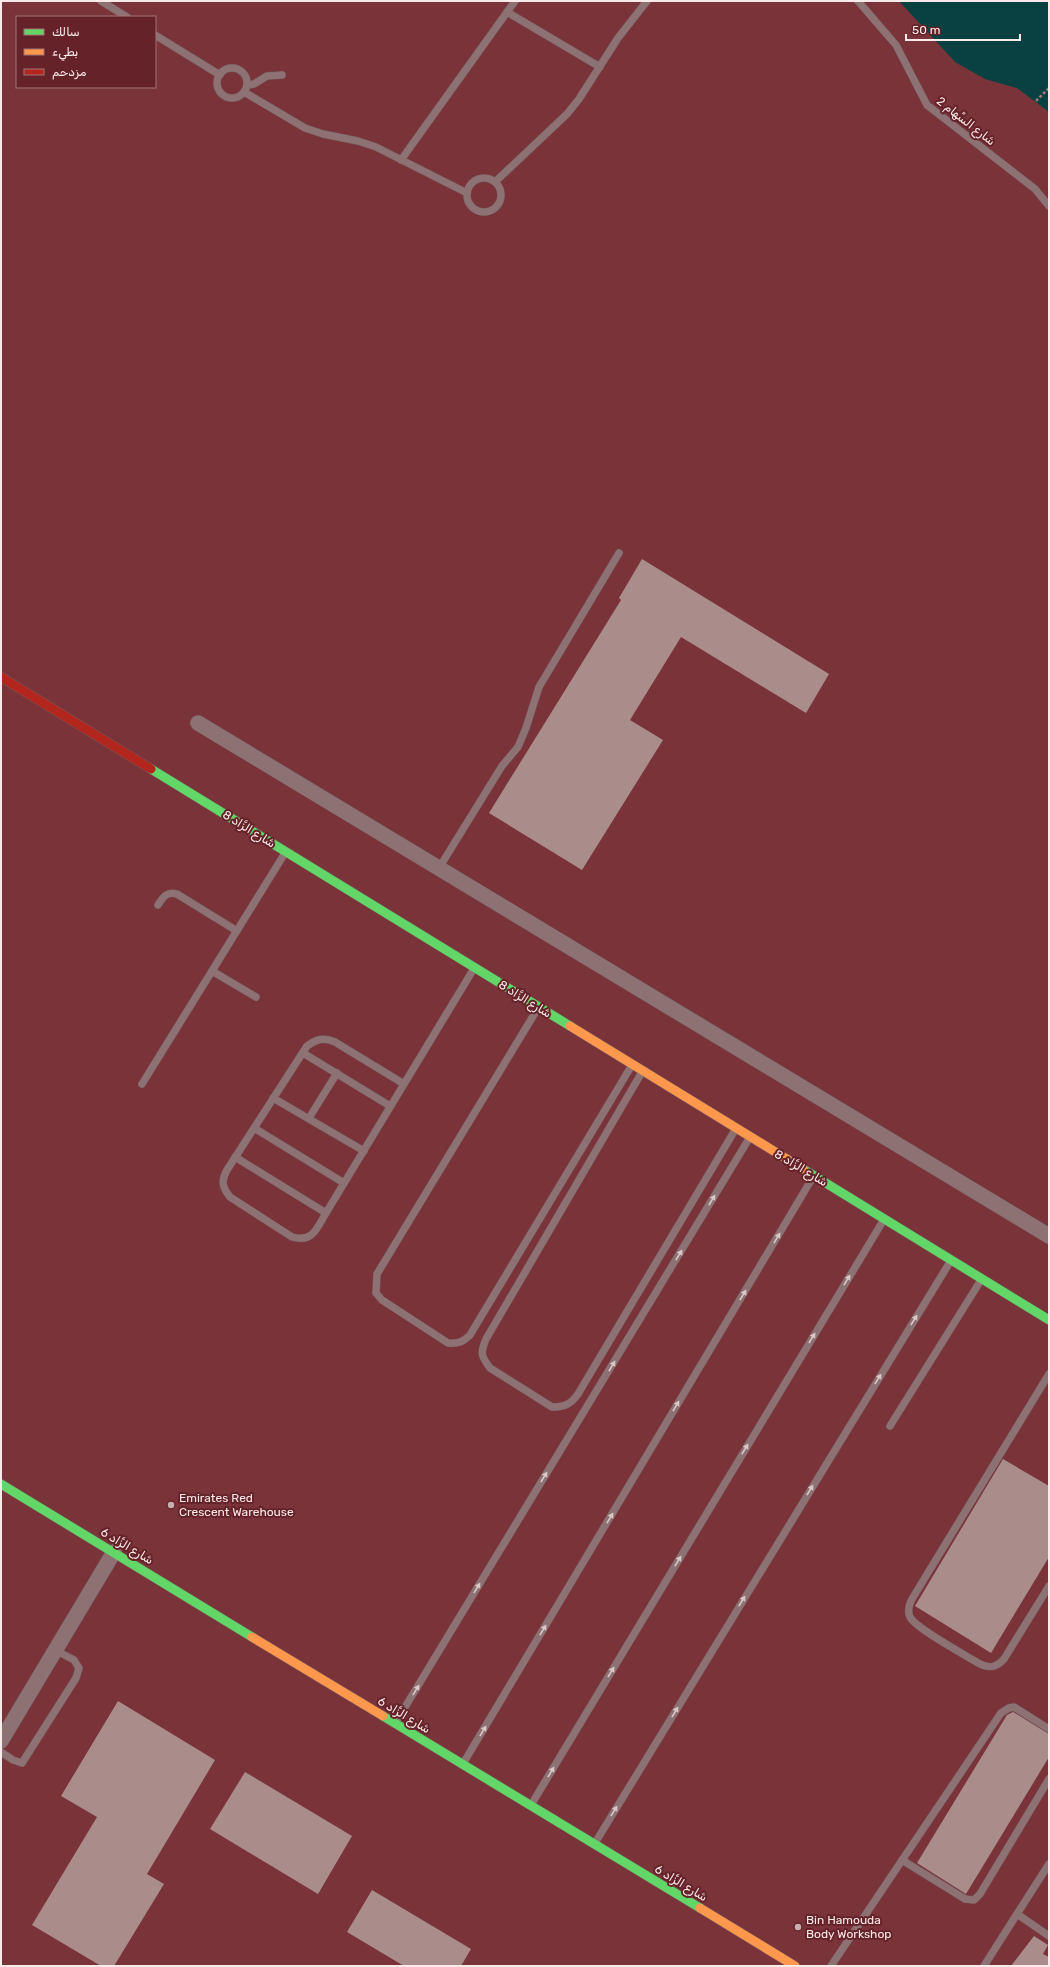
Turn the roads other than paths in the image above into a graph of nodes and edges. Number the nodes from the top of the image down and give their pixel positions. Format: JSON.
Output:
{"nodes":[{"id":1,"x":101,"y":1,"type":"edge"},
{"id":2,"x":515,"y":1,"type":"edge"},
{"id":3,"x":647,"y":1,"type":"edge"},
{"id":4,"x":858,"y":1,"type":"edge"},
{"id":5,"x":507,"y":12,"type":"junction"},
{"id":6,"x":125,"y":16,"type":"edge"},
{"id":7,"x":156,"y":36,"type":"edge"},
{"id":8,"x":600,"y":67,"type":"junction"},
{"id":9,"x":220,"y":75,"type":"junction"},
{"id":10,"x":282,"y":75,"type":"dead end"},
{"id":11,"x":246,"y":89,"type":"junction"},
{"id":12,"x":401,"y":160,"type":"junction"},
{"id":13,"x":495,"y":182,"type":"junction"},
{"id":14,"x":467,"y":193,"type":"junction"},
{"id":15,"x":1049,"y":206,"type":"edge"},
{"id":16,"x":619,"y":553,"type":"dead end"},
{"id":17,"x":1,"y":677,"type":"edge"},
{"id":18,"x":198,"y":723,"type":"dead end"},
{"id":19,"x":286,"y":852,"type":"junction"},
{"id":20,"x":438,"y":869,"type":"junction"},
{"id":21,"x":158,"y":905,"type":"dead end"},
{"id":22,"x":237,"y":931,"type":"junction"},
{"id":23,"x":474,"y":968,"type":"junction"},
{"id":24,"x":212,"y":971,"type":"junction"},
{"id":25,"x":256,"y":997,"type":"dead end"},
{"id":26,"x":538,"y":1008,"type":"junction"},
{"id":27,"x":303,"y":1052,"type":"junction"},
{"id":28,"x":632,"y":1065,"type":"junction"},
{"id":29,"x":642,"y":1072,"type":"junction"},
{"id":30,"x":337,"y":1073,"type":"junction"},
{"id":31,"x":142,"y":1084,"type":"dead end"},
{"id":32,"x":404,"y":1084,"type":"junction"},
{"id":33,"x":274,"y":1098,"type":"junction"},
{"id":34,"x":390,"y":1106,"type":"junction"},
{"id":35,"x":309,"y":1118,"type":"junction"},
{"id":36,"x":254,"y":1128,"type":"junction"},
{"id":37,"x":736,"y":1128,"type":"junction"},
{"id":38,"x":750,"y":1137,"type":"junction"},
{"id":39,"x":364,"y":1150,"type":"junction"},
{"id":40,"x":235,"y":1157,"type":"junction"},
{"id":41,"x":814,"y":1176,"type":"junction"},
{"id":42,"x":344,"y":1183,"type":"junction"},
{"id":43,"x":326,"y":1213,"type":"junction"},
{"id":44,"x":884,"y":1219,"type":"junction"},
{"id":45,"x":1049,"y":1236,"type":"edge"},
{"id":46,"x":951,"y":1260,"type":"junction"},
{"id":47,"x":982,"y":1278,"type":"junction"},
{"id":48,"x":1049,"y":1320,"type":"edge"},
{"id":49,"x":1049,"y":1374,"type":"edge"},
{"id":50,"x":890,"y":1426,"type":"dead end"},
{"id":51,"x":1,"y":1484,"type":"edge"},
{"id":52,"x":114,"y":1552,"type":"junction"},
{"id":53,"x":1049,"y":1586,"type":"edge"},
{"id":54,"x":55,"y":1650,"type":"junction"},
{"id":55,"x":395,"y":1723,"type":"junction"},
{"id":56,"x":1049,"y":1729,"type":"edge"},
{"id":57,"x":1,"y":1741,"type":"edge"},
{"id":58,"x":1,"y":1752,"type":"edge"},
{"id":59,"x":463,"y":1764,"type":"junction"},
{"id":60,"x":1049,"y":1779,"type":"edge"},
{"id":61,"x":531,"y":1806,"type":"junction"},
{"id":62,"x":594,"y":1844,"type":"junction"},
{"id":63,"x":902,"y":1860,"type":"junction"},
{"id":64,"x":1049,"y":1864,"type":"edge"},
{"id":65,"x":1017,"y":1914,"type":"junction"},
{"id":66,"x":1049,"y":1936,"type":"edge"},
{"id":67,"x":795,"y":1966,"type":"edge"},
{"id":68,"x":831,"y":1966,"type":"edge"},
{"id":69,"x":984,"y":1966,"type":"edge"}],
"edges":[{"from":1,"to":6,"type":"lane"},
{"from":2,"to":5,"type":"lane"},
{"from":3,"to":8,"type":"lane"},
{"from":4,"to":15,"type":"lane","name":"شارع السِّهام 2"},
{"from":5,"to":8,"type":"lane"},
{"from":5,"to":12,"type":"lane"},
{"from":7,"to":9,"type":"lane"},
{"from":8,"to":13,"type":"lane"},
{"from":9,"to":11,"type":"lane"},
{"from":9,"to":11,"type":"lane"},
{"from":10,"to":11,"type":"lane"},
{"from":11,"to":12,"type":"lane"},
{"from":12,"to":14,"type":"lane"},
{"from":13,"to":14,"type":"lane"},
{"from":13,"to":14,"type":"lane"},
{"from":16,"to":20,"type":"lane"},
{"from":17,"to":19,"type":"street","name":"شارع الزَّاد 8"},
{"from":18,"to":20,"type":"street"},
{"from":19,"to":22,"type":"lane"},
{"from":19,"to":23,"type":"street","name":"شارع الزَّاد 8"},
{"from":20,"to":45,"type":"street"},
{"from":21,"to":22,"type":"lane"},
{"from":22,"to":24,"type":"lane"},
{"from":23,"to":26,"type":"street","name":"شارع الزَّاد 8"},
{"from":23,"to":32,"type":"lane"},
{"from":24,"to":25,"type":"lane"},
{"from":24,"to":31,"type":"lane"},
{"from":26,"to":28,"type":"street","name":"شارع الزَّاد 8"},
{"from":26,"to":28,"type":"lane"},
{"from":27,"to":30,"type":"lane"},
{"from":27,"to":32,"type":"lane"},
{"from":27,"to":33,"type":"lane"},
{"from":28,"to":29,"type":"street","name":"شارع الزَّاد 8"},
{"from":29,"to":37,"type":"street","name":"شارع الزَّاد 8"},
{"from":29,"to":37,"type":"lane"},
{"from":30,"to":34,"type":"lane"},
{"from":30,"to":35,"type":"lane"},
{"from":32,"to":34,"type":"lane"},
{"from":33,"to":35,"type":"lane"},
{"from":33,"to":36,"type":"lane"},
{"from":34,"to":39,"type":"lane"},
{"from":35,"to":39,"type":"lane"},
{"from":36,"to":40,"type":"lane"},
{"from":36,"to":42,"type":"lane"},
{"from":37,"to":38,"type":"street","name":"شارع الزَّاد 8"},
{"from":38,"to":41,"type":"street","name":"شارع الزَّاد 8"},
{"from":55,"to":38,"type":"lane","one_way":true},
{"from":39,"to":42,"type":"lane"},
{"from":40,"to":43,"type":"lane"},
{"from":40,"to":43,"type":"lane"},
{"from":41,"to":44,"type":"street","name":"شارع الزَّاد 8"},
{"from":59,"to":41,"type":"lane","one_way":true},
{"from":42,"to":43,"type":"lane"},
{"from":44,"to":46,"type":"street","name":"شارع الزَّاد 8"},
{"from":61,"to":44,"type":"lane","one_way":true},
{"from":46,"to":47,"type":"street","name":"شارع الزَّاد 8"},
{"from":62,"to":46,"type":"lane","one_way":true},
{"from":47,"to":48,"type":"street","name":"شارع الزَّاد 8"},
{"from":47,"to":50,"type":"lane"},
{"from":49,"to":53,"type":"lane"},
{"from":51,"to":52,"type":"street","name":"شارع الزَّاد 6"},
{"from":52,"to":54,"type":"street"},
{"from":52,"to":55,"type":"street","name":"شارع الزَّاد 6"},
{"from":54,"to":57,"type":"street"},
{"from":54,"to":58,"type":"lane"},
{"from":55,"to":59,"type":"street","name":"شارع الزَّاد 6"},
{"from":56,"to":63,"type":"lane"},
{"from":59,"to":61,"type":"street","name":"شارع الزَّاد 6"},
{"from":60,"to":63,"type":"lane"},
{"from":61,"to":62,"type":"street","name":"شارع الزَّاد 6"},
{"from":62,"to":67,"type":"street","name":"شارع الزَّاد 6"},
{"from":63,"to":68,"type":"lane"},
{"from":64,"to":65,"type":"lane"},
{"from":65,"to":66,"type":"lane"},
{"from":65,"to":69,"type":"lane"}]}
